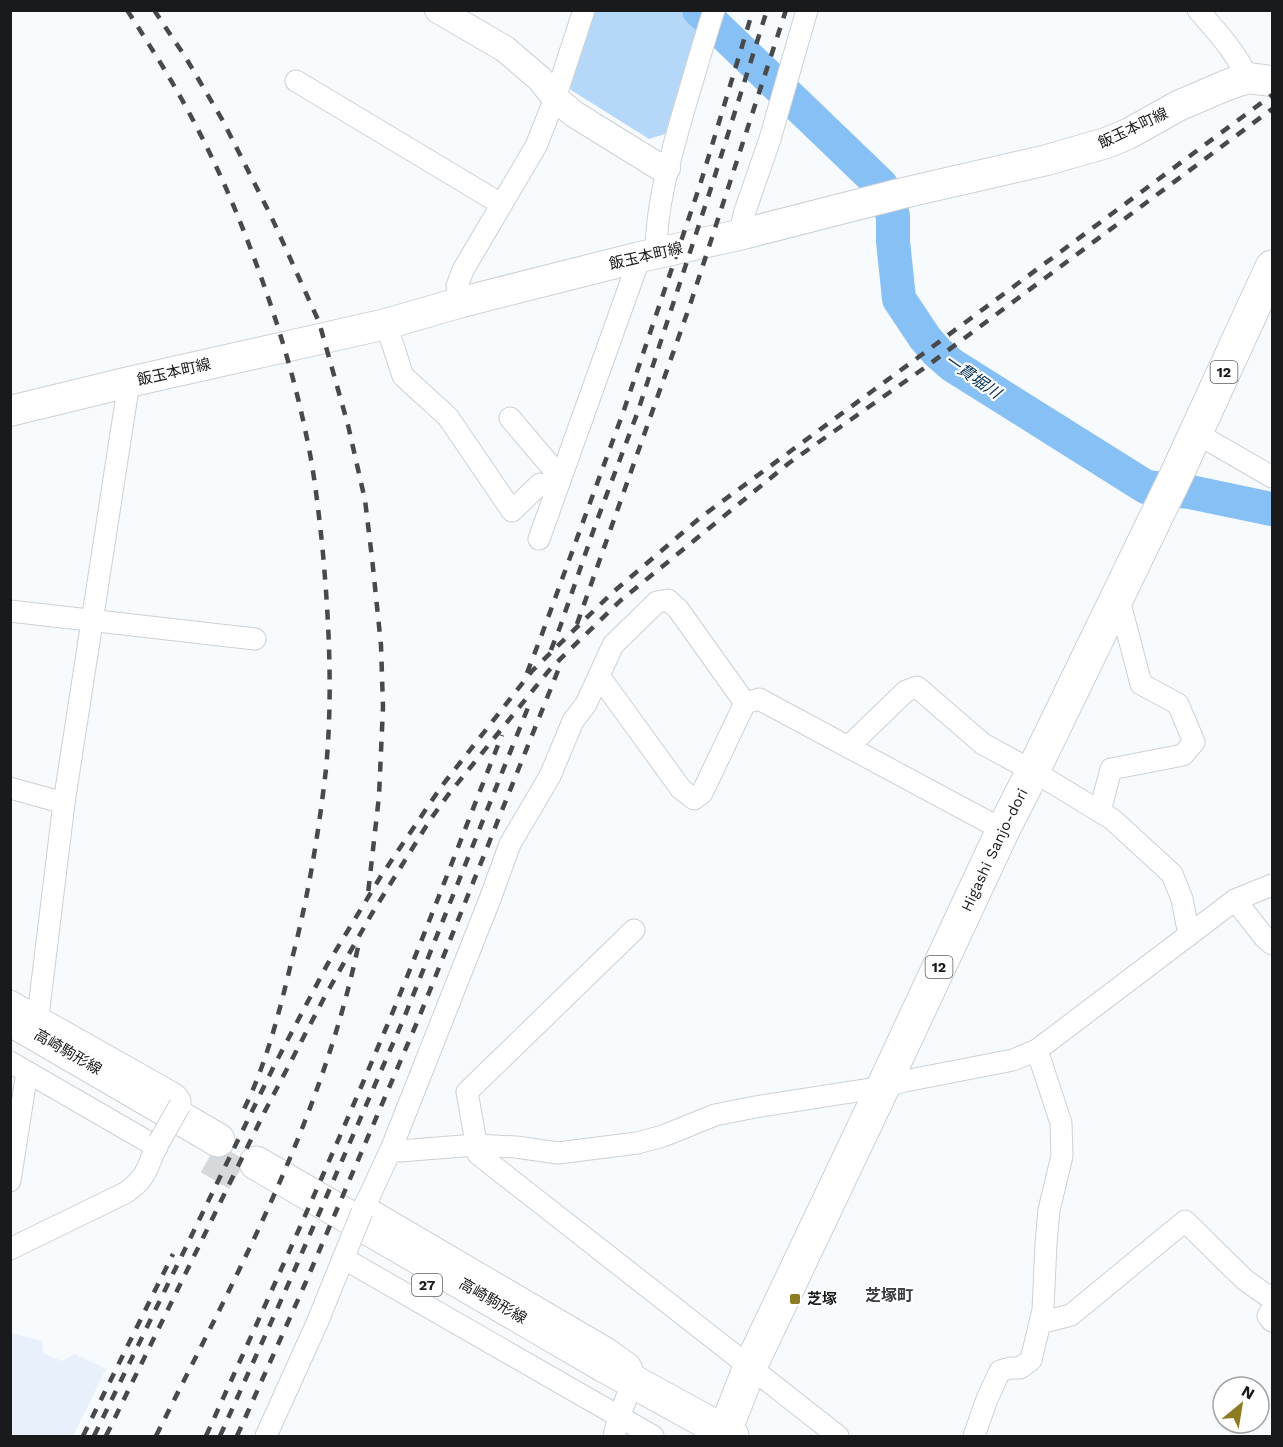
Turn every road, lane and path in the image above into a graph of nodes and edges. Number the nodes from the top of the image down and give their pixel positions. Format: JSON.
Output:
{"nodes":[{"id":1,"x":438,"y":10,"type":"edge"},
{"id":2,"x":584,"y":10,"type":"edge"},
{"id":3,"x":714,"y":10,"type":"edge"},
{"id":4,"x":807,"y":10,"type":"edge"},
{"id":5,"x":1198,"y":10,"type":"edge"},
{"id":6,"x":1265,"y":77,"type":"edge"},
{"id":7,"x":296,"y":81,"type":"dead end"},
{"id":8,"x":555,"y":98,"type":"junction"},
{"id":9,"x":667,"y":168,"type":"junction"},
{"id":10,"x":501,"y":204,"type":"junction"},
{"id":11,"x":743,"y":234,"type":"junction"},
{"id":12,"x":648,"y":255,"type":"junction"},
{"id":13,"x":1272,"y":267,"type":"edge"},
{"id":14,"x":462,"y":302,"type":"junction"},
{"id":15,"x":386,"y":324,"type":"junction"},
{"id":16,"x":129,"y":382,"type":"junction"},
{"id":17,"x":12,"y":415,"type":"edge"},
{"id":18,"x":510,"y":418,"type":"dead end"},
{"id":19,"x":1196,"y":433,"type":"junction"},
{"id":20,"x":1272,"y":477,"type":"edge"},
{"id":21,"x":558,"y":484,"type":"junction"},
{"id":22,"x":539,"y":539,"type":"dead end"},
{"id":23,"x":1118,"y":596,"type":"junction"},
{"id":24,"x":10,"y":612,"type":"edge"},
{"id":25,"x":92,"y":620,"type":"junction"},
{"id":26,"x":255,"y":639,"type":"dead end"},
{"id":27,"x":599,"y":676,"type":"junction"},
{"id":28,"x":745,"y":703,"type":"junction"},
{"id":29,"x":848,"y":747,"type":"junction"},
{"id":30,"x":1033,"y":771,"type":"junction"},
{"id":31,"x":10,"y":788,"type":"edge"},
{"id":32,"x":64,"y":803,"type":"junction"},
{"id":33,"x":1100,"y":812,"type":"junction"},
{"id":34,"x":1003,"y":831,"type":"junction"},
{"id":35,"x":1272,"y":885,"type":"edge"},
{"id":36,"x":1235,"y":900,"type":"junction"},
{"id":37,"x":634,"y":930,"type":"dead end"},
{"id":38,"x":1189,"y":935,"type":"junction"},
{"id":39,"x":1272,"y":944,"type":"edge"},
{"id":40,"x":10,"y":1001,"type":"edge"},
{"id":41,"x":24,"y":1018,"type":"edge"},
{"id":42,"x":10,"y":1042,"type":"edge"},
{"id":43,"x":1037,"y":1050,"type":"junction"},
{"id":44,"x":19,"y":1067,"type":"edge"},
{"id":45,"x":883,"y":1087,"type":"junction"},
{"id":46,"x":158,"y":1145,"type":"junction"},
{"id":47,"x":475,"y":1145,"type":"junction"},
{"id":48,"x":392,"y":1147,"type":"junction"},
{"id":49,"x":252,"y":1171,"type":"tunnel mouth"},
{"id":50,"x":10,"y":1180,"type":"edge"},
{"id":51,"x":363,"y":1209,"type":"junction"},
{"id":52,"x":10,"y":1249,"type":"edge"},
{"id":53,"x":345,"y":1254,"type":"junction"},
{"id":54,"x":1272,"y":1299,"type":"edge"},
{"id":55,"x":1272,"y":1309,"type":"edge"},
{"id":56,"x":1272,"y":1321,"type":"edge"},
{"id":57,"x":1040,"y":1323,"type":"junction"},
{"id":58,"x":750,"y":1366,"type":"junction"},
{"id":59,"x":624,"y":1409,"type":"edge"},
{"id":60,"x":727,"y":1435,"type":"edge"},
{"id":61,"x":267,"y":1437,"type":"edge"},
{"id":62,"x":653,"y":1437,"type":"edge"},
{"id":63,"x":687,"y":1437,"type":"edge"},
{"id":64,"x":838,"y":1437,"type":"edge"},
{"id":65,"x":974,"y":1437,"type":"edge"}],
"edges":[{"from":1,"to":8,"type":"street"},
{"from":2,"to":8,"type":"street"},
{"from":3,"to":9,"type":"street"},
{"from":4,"to":11,"type":"street"},
{"from":5,"to":6,"type":"street"},
{"from":6,"to":11,"type":"main road","name":"飯玉本町線"},
{"from":7,"to":10,"type":"street"},
{"from":8,"to":9,"type":"street"},
{"from":8,"to":10,"type":"street"},
{"from":9,"to":12,"type":"street"},
{"from":10,"to":14,"type":"street"},
{"from":11,"to":12,"type":"main road","name":"飯玉本町線"},
{"from":12,"to":14,"type":"main road","name":"飯玉本町線"},
{"from":12,"to":21,"type":"street"},
{"from":13,"to":19,"type":"main road","name":"Higashi Sanjo-dori","number":"12"},
{"from":14,"to":15,"type":"main road","name":"飯玉本町線"},
{"from":15,"to":16,"type":"main road","name":"飯玉本町線"},
{"from":15,"to":21,"type":"street"},
{"from":16,"to":17,"type":"main road","name":"飯玉本町線"},
{"from":16,"to":25,"type":"street"},
{"from":18,"to":21,"type":"street"},
{"from":19,"to":20,"type":"street"},
{"from":19,"to":23,"type":"main road","name":"Higashi Sanjo-dori","number":"12"},
{"from":21,"to":22,"type":"street"},
{"from":23,"to":30,"type":"main road","name":"Higashi Sanjo-dori","number":"12"},
{"from":23,"to":33,"type":"street"},
{"from":24,"to":25,"type":"street"},
{"from":25,"to":26,"type":"street"},
{"from":25,"to":32,"type":"street"},
{"from":27,"to":28,"type":"street"},
{"from":27,"to":28,"type":"street"},
{"from":27,"to":48,"type":"street"},
{"from":28,"to":29,"type":"street"},
{"from":29,"to":30,"type":"street"},
{"from":29,"to":34,"type":"street"},
{"from":30,"to":33,"type":"street"},
{"from":30,"to":34,"type":"main road","name":"Higashi Sanjo-dori","number":"12"},
{"from":31,"to":32,"type":"street"},
{"from":32,"to":41,"type":"street"},
{"from":33,"to":38,"type":"street"},
{"from":34,"to":45,"type":"main road","name":"Higashi Sanjo-dori","number":"12"},
{"from":35,"to":36,"type":"street"},
{"from":36,"to":38,"type":"street"},
{"from":36,"to":39,"type":"street"},
{"from":37,"to":47,"type":"street"},
{"from":38,"to":43,"type":"street"},
{"from":40,"to":41,"type":"street"},
{"from":41,"to":42,"type":"main road","name":"高崎駒形線"},
{"from":41,"to":46,"type":"street","bridge":true},
{"from":43,"to":45,"type":"street"},
{"from":43,"to":57,"type":"street"},
{"from":44,"to":46,"type":"street"},
{"from":44,"to":50,"type":"street"},
{"from":45,"to":47,"type":"street"},
{"from":45,"to":58,"type":"main road","name":"Higashi Sanjo-dori","number":"12"},
{"from":46,"to":52,"type":"street"},
{"from":47,"to":48,"type":"street"},
{"from":47,"to":58,"type":"street"},
{"from":48,"to":51,"type":"street"},
{"from":49,"to":59,"type":"main road","name":"高崎駒形線","number":"27"},
{"from":51,"to":53,"type":"street","bridge":true},
{"from":51,"to":59,"type":"street"},
{"from":53,"to":59,"type":"street"},
{"from":53,"to":61,"type":"street"},
{"from":54,"to":57,"type":"street"},
{"from":55,"to":56,"type":"street"},
{"from":57,"to":65,"type":"street"},
{"from":58,"to":60,"type":"main road","name":"Higashi Sanjo-dori","number":"12"},
{"from":58,"to":64,"type":"street"},
{"from":59,"to":60,"type":"main road","name":"高崎駒形線","number":"27"},
{"from":59,"to":62,"type":"street"},
{"from":59,"to":63,"type":"main road","name":"高崎駒形線","number":"27"}]}
